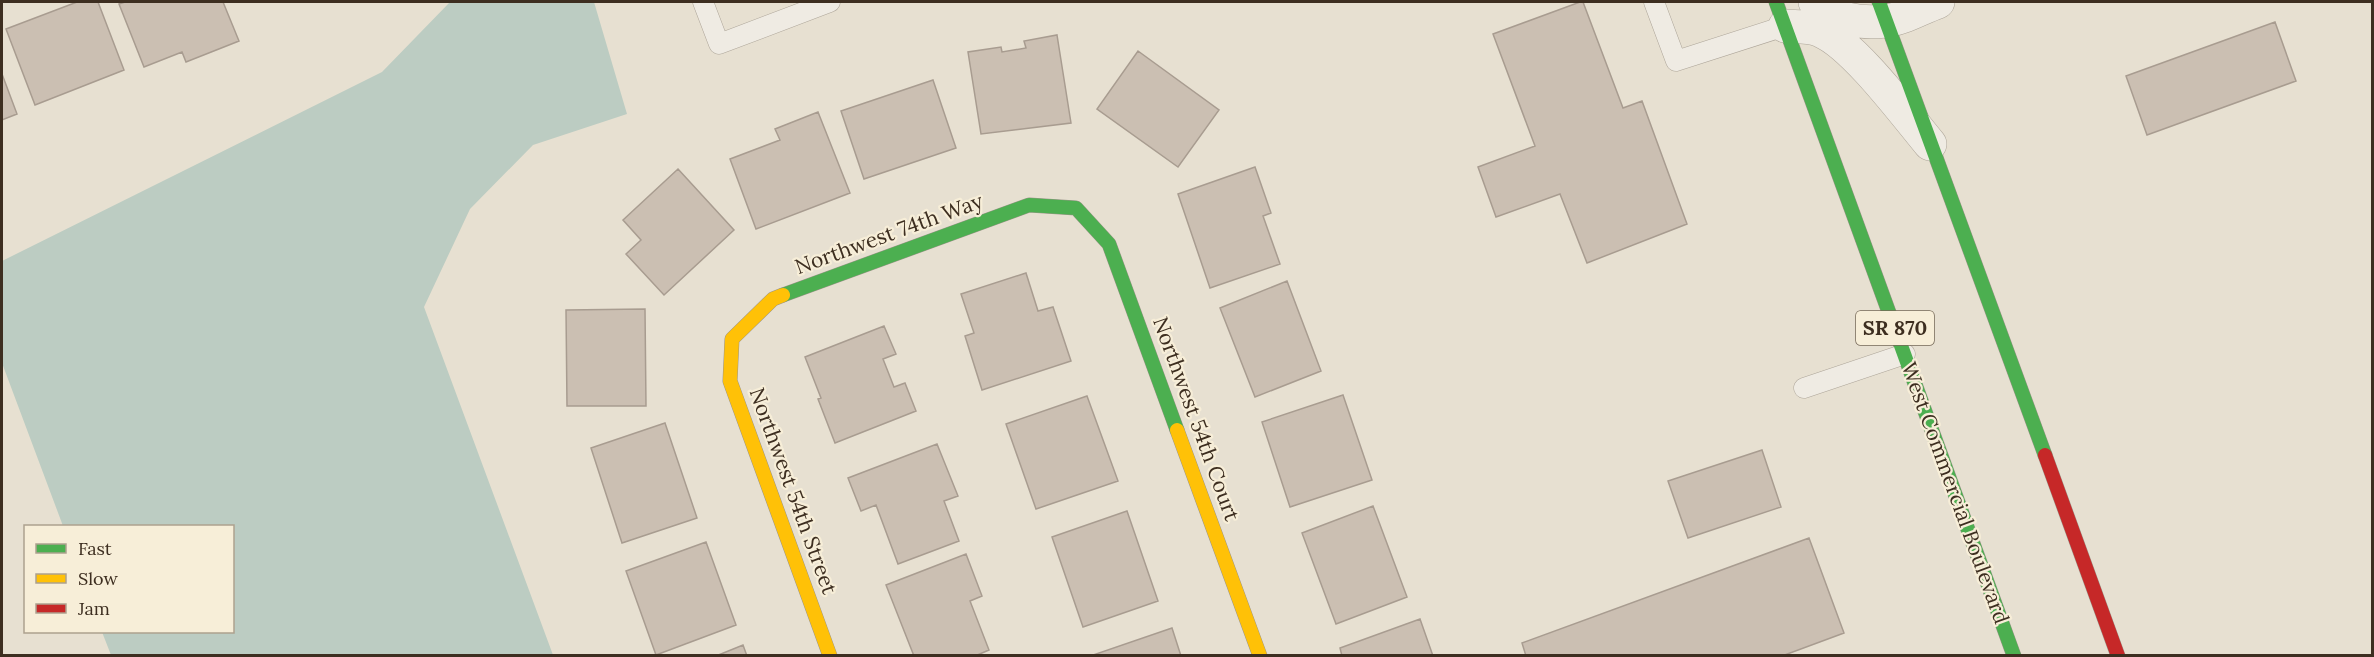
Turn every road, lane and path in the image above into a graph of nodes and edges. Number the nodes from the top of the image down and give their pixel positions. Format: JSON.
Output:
{"nodes":[{"id":1,"x":703,"y":2,"type":"edge"},
{"id":2,"x":830,"y":2,"type":"edge"},
{"id":3,"x":1654,"y":2,"type":"edge"},
{"id":4,"x":1815,"y":2,"type":"edge"},
{"id":5,"x":1938,"y":2,"type":"edge"},
{"id":6,"x":1883,"y":11,"type":"edge"},
{"id":7,"x":1780,"y":14,"type":"edge"},
{"id":8,"x":1931,"y":145,"type":"junction"},
{"id":9,"x":1076,"y":208,"type":"joint"},
{"id":10,"x":732,"y":339,"type":"joint"},
{"id":11,"x":1905,"y":354,"type":"junction"},
{"id":12,"x":1804,"y":388,"type":"dead end"},
{"id":13,"x":830,"y":656,"type":"edge"},
{"id":14,"x":1260,"y":656,"type":"edge"},
{"id":15,"x":2014,"y":656,"type":"edge"},
{"id":16,"x":2118,"y":656,"type":"edge"}],
"edges":[{"from":1,"to":2,"type":"lane"},
{"from":3,"to":7,"type":"lane"},
{"from":4,"to":6,"type":"street"},
{"from":5,"to":6,"type":"street"},
{"from":6,"to":8,"type":"main road"},
{"from":7,"to":8,"type":"street"},
{"from":7,"to":11,"type":"main road","name":"West Commercial Boulevard","number":"SR 870"},
{"from":8,"to":16,"type":"main road"},
{"from":9,"to":10,"type":"main road","name":"Northwest 74th Way"},
{"from":9,"to":14,"type":"main road","name":"Northwest 54th Court"},
{"from":10,"to":13,"type":"main road","name":"Northwest 54th Street"},
{"from":11,"to":12,"type":"lane"},
{"from":11,"to":15,"type":"main road","name":"West Commercial Boulevard","number":"SR 870"}]}
